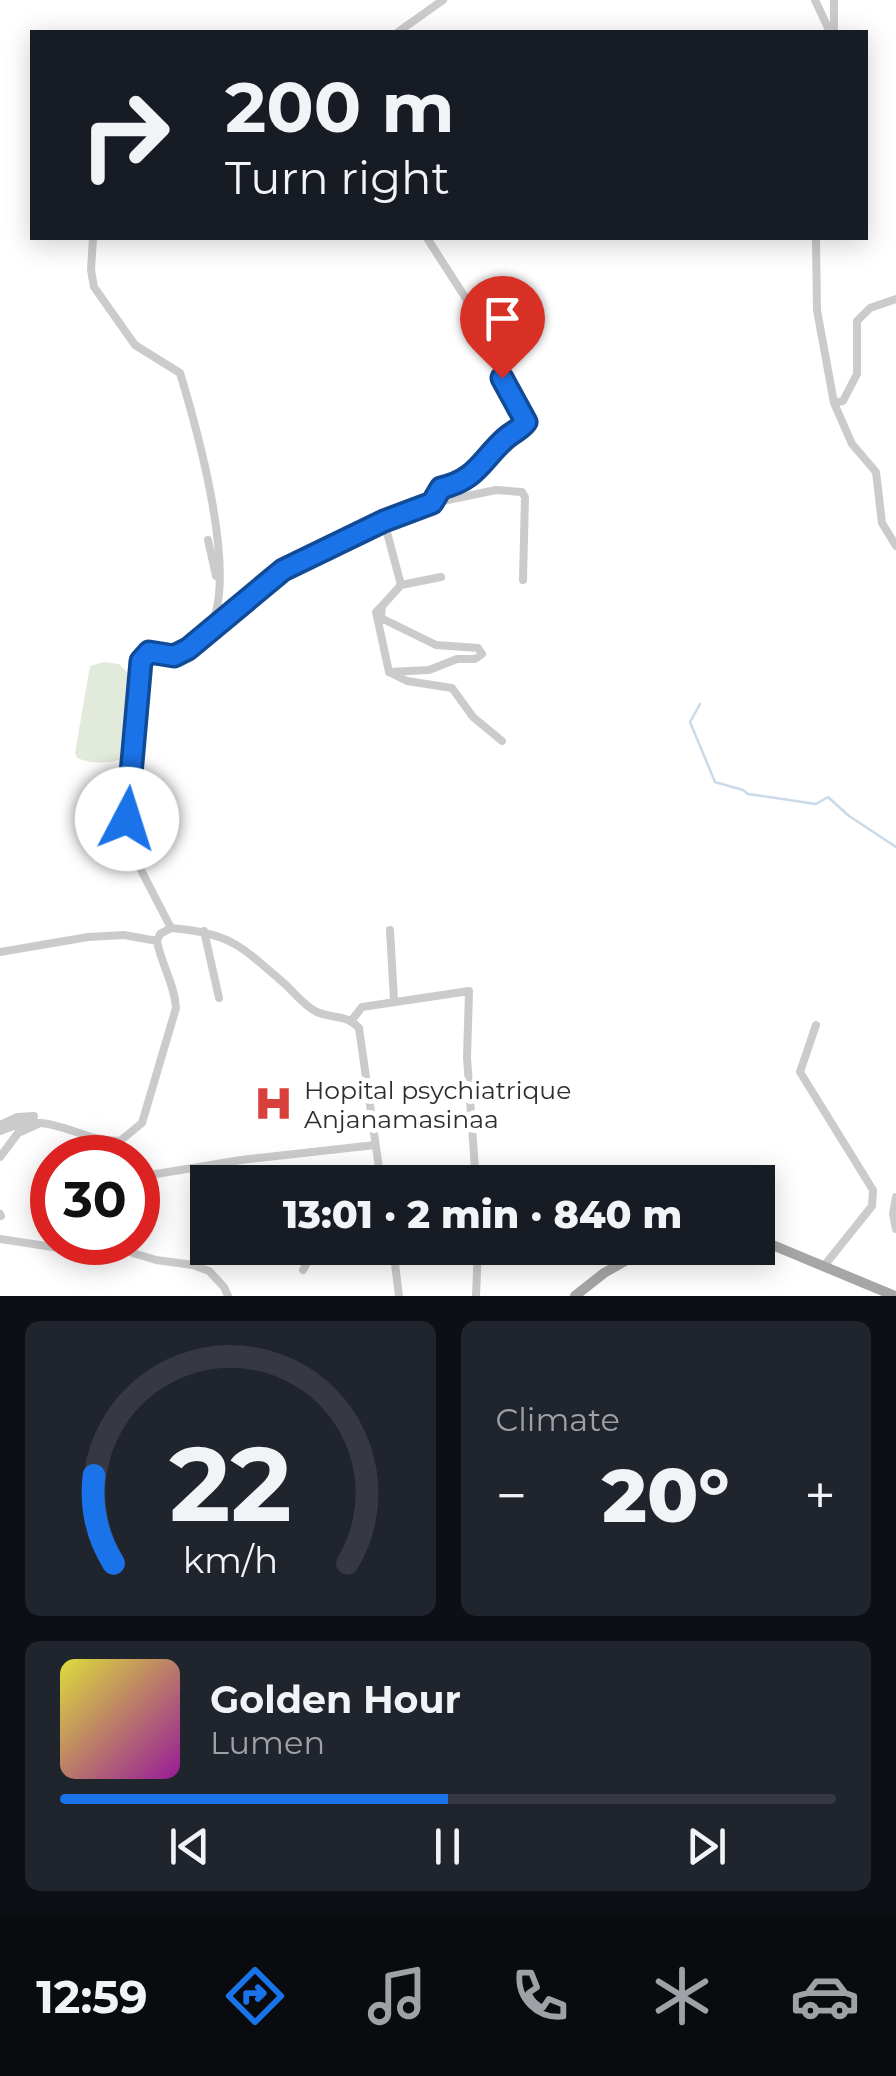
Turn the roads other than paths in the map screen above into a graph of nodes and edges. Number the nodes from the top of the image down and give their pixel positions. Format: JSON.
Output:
{"nodes":[{"id":1,"x":443,"y":0,"type":"edge"},
{"id":2,"x":815,"y":0,"type":"edge"},
{"id":3,"x":834,"y":0,"type":"edge"},
{"id":4,"x":401,"y":30,"type":"edge"},
{"id":5,"x":831,"y":30,"type":"edge"},
{"id":6,"x":832,"y":30,"type":"edge"},
{"id":7,"x":93,"y":240,"type":"edge"},
{"id":8,"x":428,"y":240,"type":"edge"},
{"id":9,"x":816,"y":240,"type":"edge"},
{"id":10,"x":896,"y":299,"type":"edge"},
{"id":11,"x":834,"y":403,"type":"junction"},
{"id":12,"x":432,"y":503,"type":"junction"},
{"id":13,"x":384,"y":521,"type":"junction"},
{"id":14,"x":208,"y":540,"type":"dead end"},
{"id":15,"x":896,"y":546,"type":"edge"},
{"id":16,"x":441,"y":577,"type":"dead end"},
{"id":17,"x":523,"y":580,"type":"dead end"},
{"id":18,"x":401,"y":585,"type":"junction"},
{"id":19,"x":218,"y":586,"type":"junction"},
{"id":20,"x":382,"y":606,"type":"junction"},
{"id":21,"x":202,"y":638,"type":"junction"},
{"id":22,"x":389,"y":672,"type":"junction"},
{"id":23,"x":502,"y":741,"type":"dead end"},
{"id":24,"x":170,"y":928,"type":"junction"},
{"id":25,"x":390,"y":930,"type":"dead end"},
{"id":26,"x":204,"y":931,"type":"junction"},
{"id":27,"x":157,"y":940,"type":"junction"},
{"id":28,"x":0,"y":952,"type":"edge"},
{"id":29,"x":219,"y":998,"type":"dead end"},
{"id":30,"x":394,"y":1000,"type":"junction"},
{"id":31,"x":352,"y":1020,"type":"junction"},
{"id":32,"x":816,"y":1025,"type":"dead end"},
{"id":33,"x":48,"y":1122,"type":"junction"},
{"id":34,"x":0,"y":1128,"type":"edge"},
{"id":35,"x":375,"y":1145,"type":"junction"},
{"id":36,"x":0,"y":1156,"type":"edge"},
{"id":37,"x":379,"y":1165,"type":"edge"},
{"id":38,"x":475,"y":1165,"type":"edge"},
{"id":39,"x":160,"y":1173,"type":"edge"},
{"id":40,"x":896,"y":1198,"type":"edge"},
{"id":41,"x":896,"y":1229,"type":"edge"},
{"id":42,"x":0,"y":1241,"type":"edge"},
{"id":43,"x":775,"y":1247,"type":"edge"},
{"id":44,"x":306,"y":1265,"type":"edge"},
{"id":45,"x":395,"y":1265,"type":"edge"},
{"id":46,"x":477,"y":1265,"type":"edge"},
{"id":47,"x":618,"y":1265,"type":"edge"},
{"id":48,"x":824,"y":1266,"type":"junction"},
{"id":49,"x":303,"y":1270,"type":"dead end"},
{"id":50,"x":228,"y":1296,"type":"edge"},
{"id":51,"x":399,"y":1296,"type":"edge"},
{"id":52,"x":476,"y":1296,"type":"edge"},
{"id":53,"x":575,"y":1296,"type":"edge"},
{"id":54,"x":895,"y":1296,"type":"edge"}],
"edges":[{"from":1,"to":4,"type":"street"},
{"from":2,"to":5,"type":"street"},
{"from":3,"to":6,"type":"street"},
{"from":7,"to":19,"type":"street"},
{"from":8,"to":12,"type":"street"},
{"from":9,"to":11,"type":"street"},
{"from":10,"to":11,"type":"street"},
{"from":11,"to":15,"type":"street"},
{"from":12,"to":13,"type":"street"},
{"from":12,"to":17,"type":"street"},
{"from":13,"to":18,"type":"street"},
{"from":13,"to":21,"type":"street"},
{"from":14,"to":19,"type":"street"},
{"from":16,"to":18,"type":"street"},
{"from":18,"to":20,"type":"street"},
{"from":19,"to":21,"type":"street"},
{"from":20,"to":22,"type":"street"},
{"from":20,"to":22,"type":"street"},
{"from":21,"to":24,"type":"street"},
{"from":22,"to":23,"type":"street"},
{"from":24,"to":26,"type":"street"},
{"from":24,"to":27,"type":"street"},
{"from":25,"to":30,"type":"street"},
{"from":26,"to":29,"type":"street"},
{"from":26,"to":31,"type":"street"},
{"from":27,"to":28,"type":"street"},
{"from":27,"to":33,"type":"street"},
{"from":30,"to":31,"type":"street"},
{"from":30,"to":38,"type":"street"},
{"from":31,"to":35,"type":"street"},
{"from":32,"to":48,"type":"street"},
{"from":33,"to":34,"type":"street"},
{"from":33,"to":36,"type":"street"},
{"from":35,"to":37,"type":"street"},
{"from":35,"to":39,"type":"street"},
{"from":40,"to":41,"type":"street"},
{"from":42,"to":50,"type":"street"},
{"from":43,"to":48,"type":"main road"},
{"from":44,"to":49,"type":"street"},
{"from":45,"to":51,"type":"street"},
{"from":46,"to":52,"type":"street"},
{"from":47,"to":53,"type":"main road"},
{"from":48,"to":54,"type":"main road"}]}
